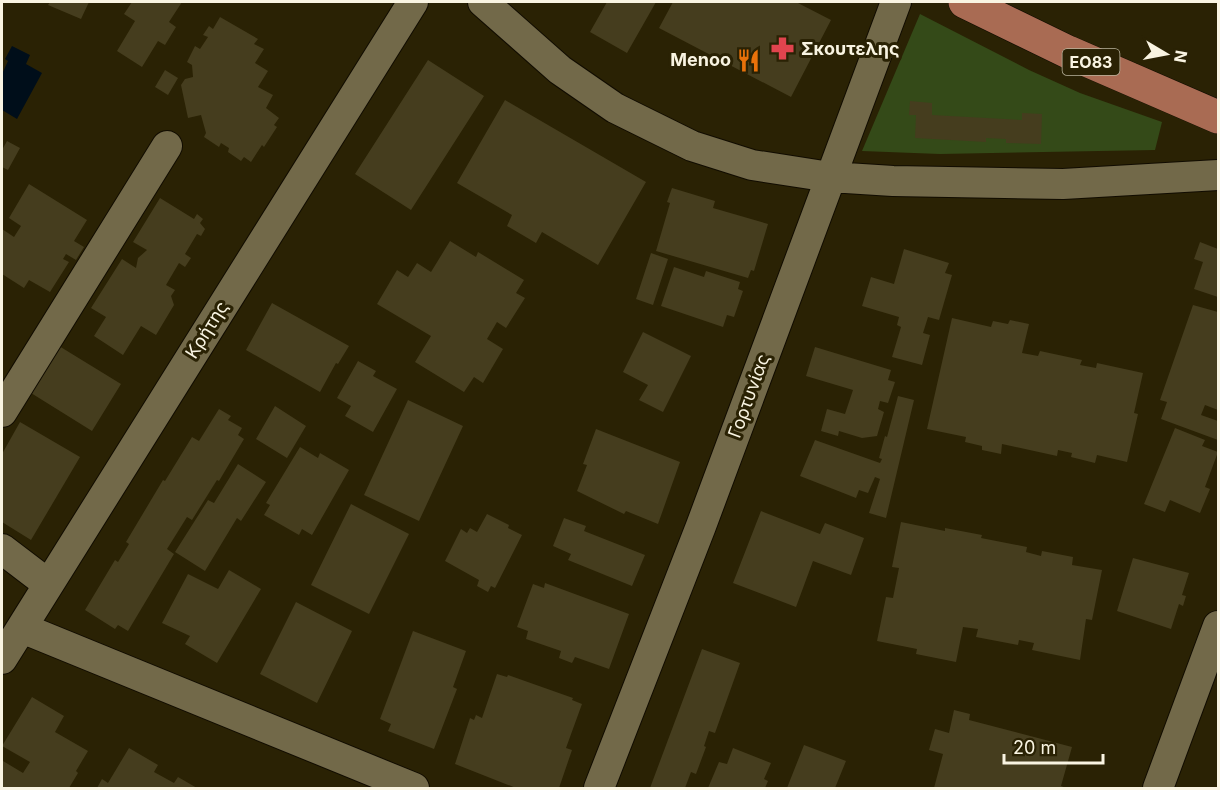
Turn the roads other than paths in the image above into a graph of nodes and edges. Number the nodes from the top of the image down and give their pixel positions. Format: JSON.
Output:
{"nodes":[{"id":1,"x":413,"y":2,"type":"edge"},
{"id":2,"x":483,"y":2,"type":"edge"},
{"id":3,"x":896,"y":2,"type":"edge"},
{"id":4,"x":965,"y":2,"type":"edge"},
{"id":5,"x":1218,"y":117,"type":"edge"},
{"id":6,"x":168,"y":146,"type":"dead end"},
{"id":7,"x":1218,"y":174,"type":"edge"},
{"id":8,"x":830,"y":177,"type":"junction"},
{"id":9,"x":2,"y":412,"type":"edge"},
{"id":10,"x":2,"y":549,"type":"edge"},
{"id":11,"x":48,"y":584,"type":"junction"},
{"id":12,"x":1218,"y":626,"type":"edge"},
{"id":13,"x":22,"y":628,"type":"junction"},
{"id":14,"x":2,"y":659,"type":"edge"},
{"id":15,"x":414,"y":789,"type":"edge"},
{"id":16,"x":599,"y":789,"type":"edge"},
{"id":17,"x":1158,"y":789,"type":"edge"}],
"edges":[{"from":1,"to":11,"type":"street","name":"Κρήτης"},
{"from":2,"to":8,"type":"street"},
{"from":3,"to":8,"type":"street","name":"Γορτυνίας"},
{"from":4,"to":5,"type":"main road","number":"ΕΟ83"},
{"from":6,"to":9,"type":"street"},
{"from":7,"to":8,"type":"street"},
{"from":8,"to":16,"type":"street","name":"Γορτυνίας"},
{"from":10,"to":11,"type":"street"},
{"from":11,"to":13,"type":"street","name":"Κρήτης"},
{"from":12,"to":17,"type":"street"},
{"from":13,"to":14,"type":"street","name":"Κρήτης"},
{"from":13,"to":15,"type":"street"}]}
